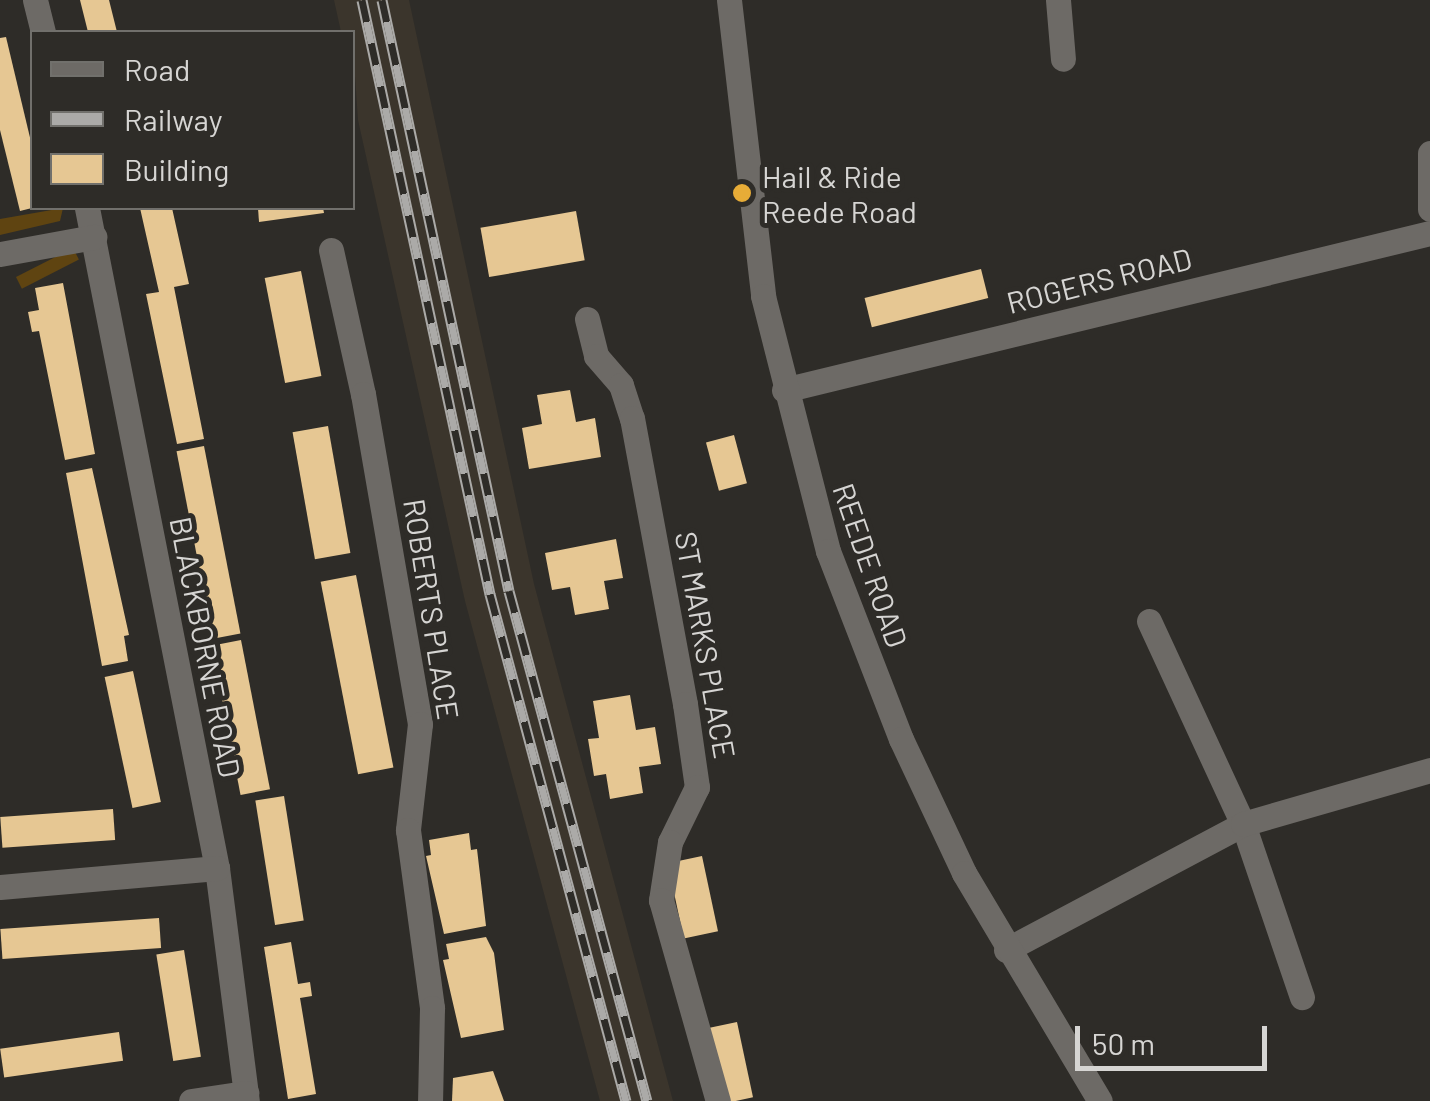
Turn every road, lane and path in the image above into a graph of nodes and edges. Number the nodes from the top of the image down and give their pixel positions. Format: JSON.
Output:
{"nodes":[{"id":1,"x":35,"y":0,"type":"edge"},
{"id":2,"x":729,"y":0,"type":"edge"},
{"id":3,"x":1058,"y":0,"type":"edge"},
{"id":4,"x":43,"y":30,"type":"edge"},
{"id":5,"x":1063,"y":59,"type":"dead end"},
{"id":6,"x":1430,"y":153,"type":"edge"},
{"id":7,"x":1430,"y":209,"type":"edge"},
{"id":8,"x":87,"y":210,"type":"edge"},
{"id":9,"x":1430,"y":234,"type":"edge"},
{"id":10,"x":94,"y":237,"type":"junction"},
{"id":11,"x":331,"y":250,"type":"dead end"},
{"id":12,"x":0,"y":254,"type":"edge"},
{"id":13,"x":587,"y":319,"type":"dead end"},
{"id":14,"x":784,"y":390,"type":"junction"},
{"id":15,"x":1149,"y":621,"type":"dead end"},
{"id":16,"x":1430,"y":770,"type":"edge"},
{"id":17,"x":1244,"y":824,"type":"junction"},
{"id":18,"x":217,"y":868,"type":"junction"},
{"id":19,"x":0,"y":887,"type":"edge"},
{"id":20,"x":1006,"y":950,"type":"junction"},
{"id":21,"x":1302,"y":997,"type":"dead end"},
{"id":22,"x":246,"y":1097,"type":"edge"},
{"id":23,"x":191,"y":1101,"type":"edge"},
{"id":24,"x":430,"y":1101,"type":"edge"},
{"id":25,"x":718,"y":1101,"type":"edge"},
{"id":26,"x":1100,"y":1101,"type":"edge"}],
"edges":[{"from":1,"to":4,"type":"street"},
{"from":2,"to":14,"type":"street","name":"REEDE ROAD"},
{"from":3,"to":5,"type":"street"},
{"from":6,"to":7,"type":"street"},
{"from":8,"to":10,"type":"street","name":"BLACKBORNE ROAD"},
{"from":9,"to":14,"type":"street","name":"ROGERS ROAD"},
{"from":10,"to":12,"type":"street"},
{"from":10,"to":18,"type":"street","name":"BLACKBORNE ROAD"},
{"from":11,"to":24,"type":"street","name":"ROBERTS PLACE"},
{"from":13,"to":25,"type":"street","name":"ST MARKS PLACE"},
{"from":14,"to":20,"type":"street","name":"REEDE ROAD"},
{"from":15,"to":17,"type":"street"},
{"from":16,"to":17,"type":"street"},
{"from":17,"to":20,"type":"street"},
{"from":17,"to":21,"type":"street"},
{"from":18,"to":19,"type":"street"},
{"from":18,"to":22,"type":"street","name":"BLACKBORNE ROAD"},
{"from":20,"to":26,"type":"street","name":"REEDE ROAD"},
{"from":22,"to":23,"type":"street"}]}
